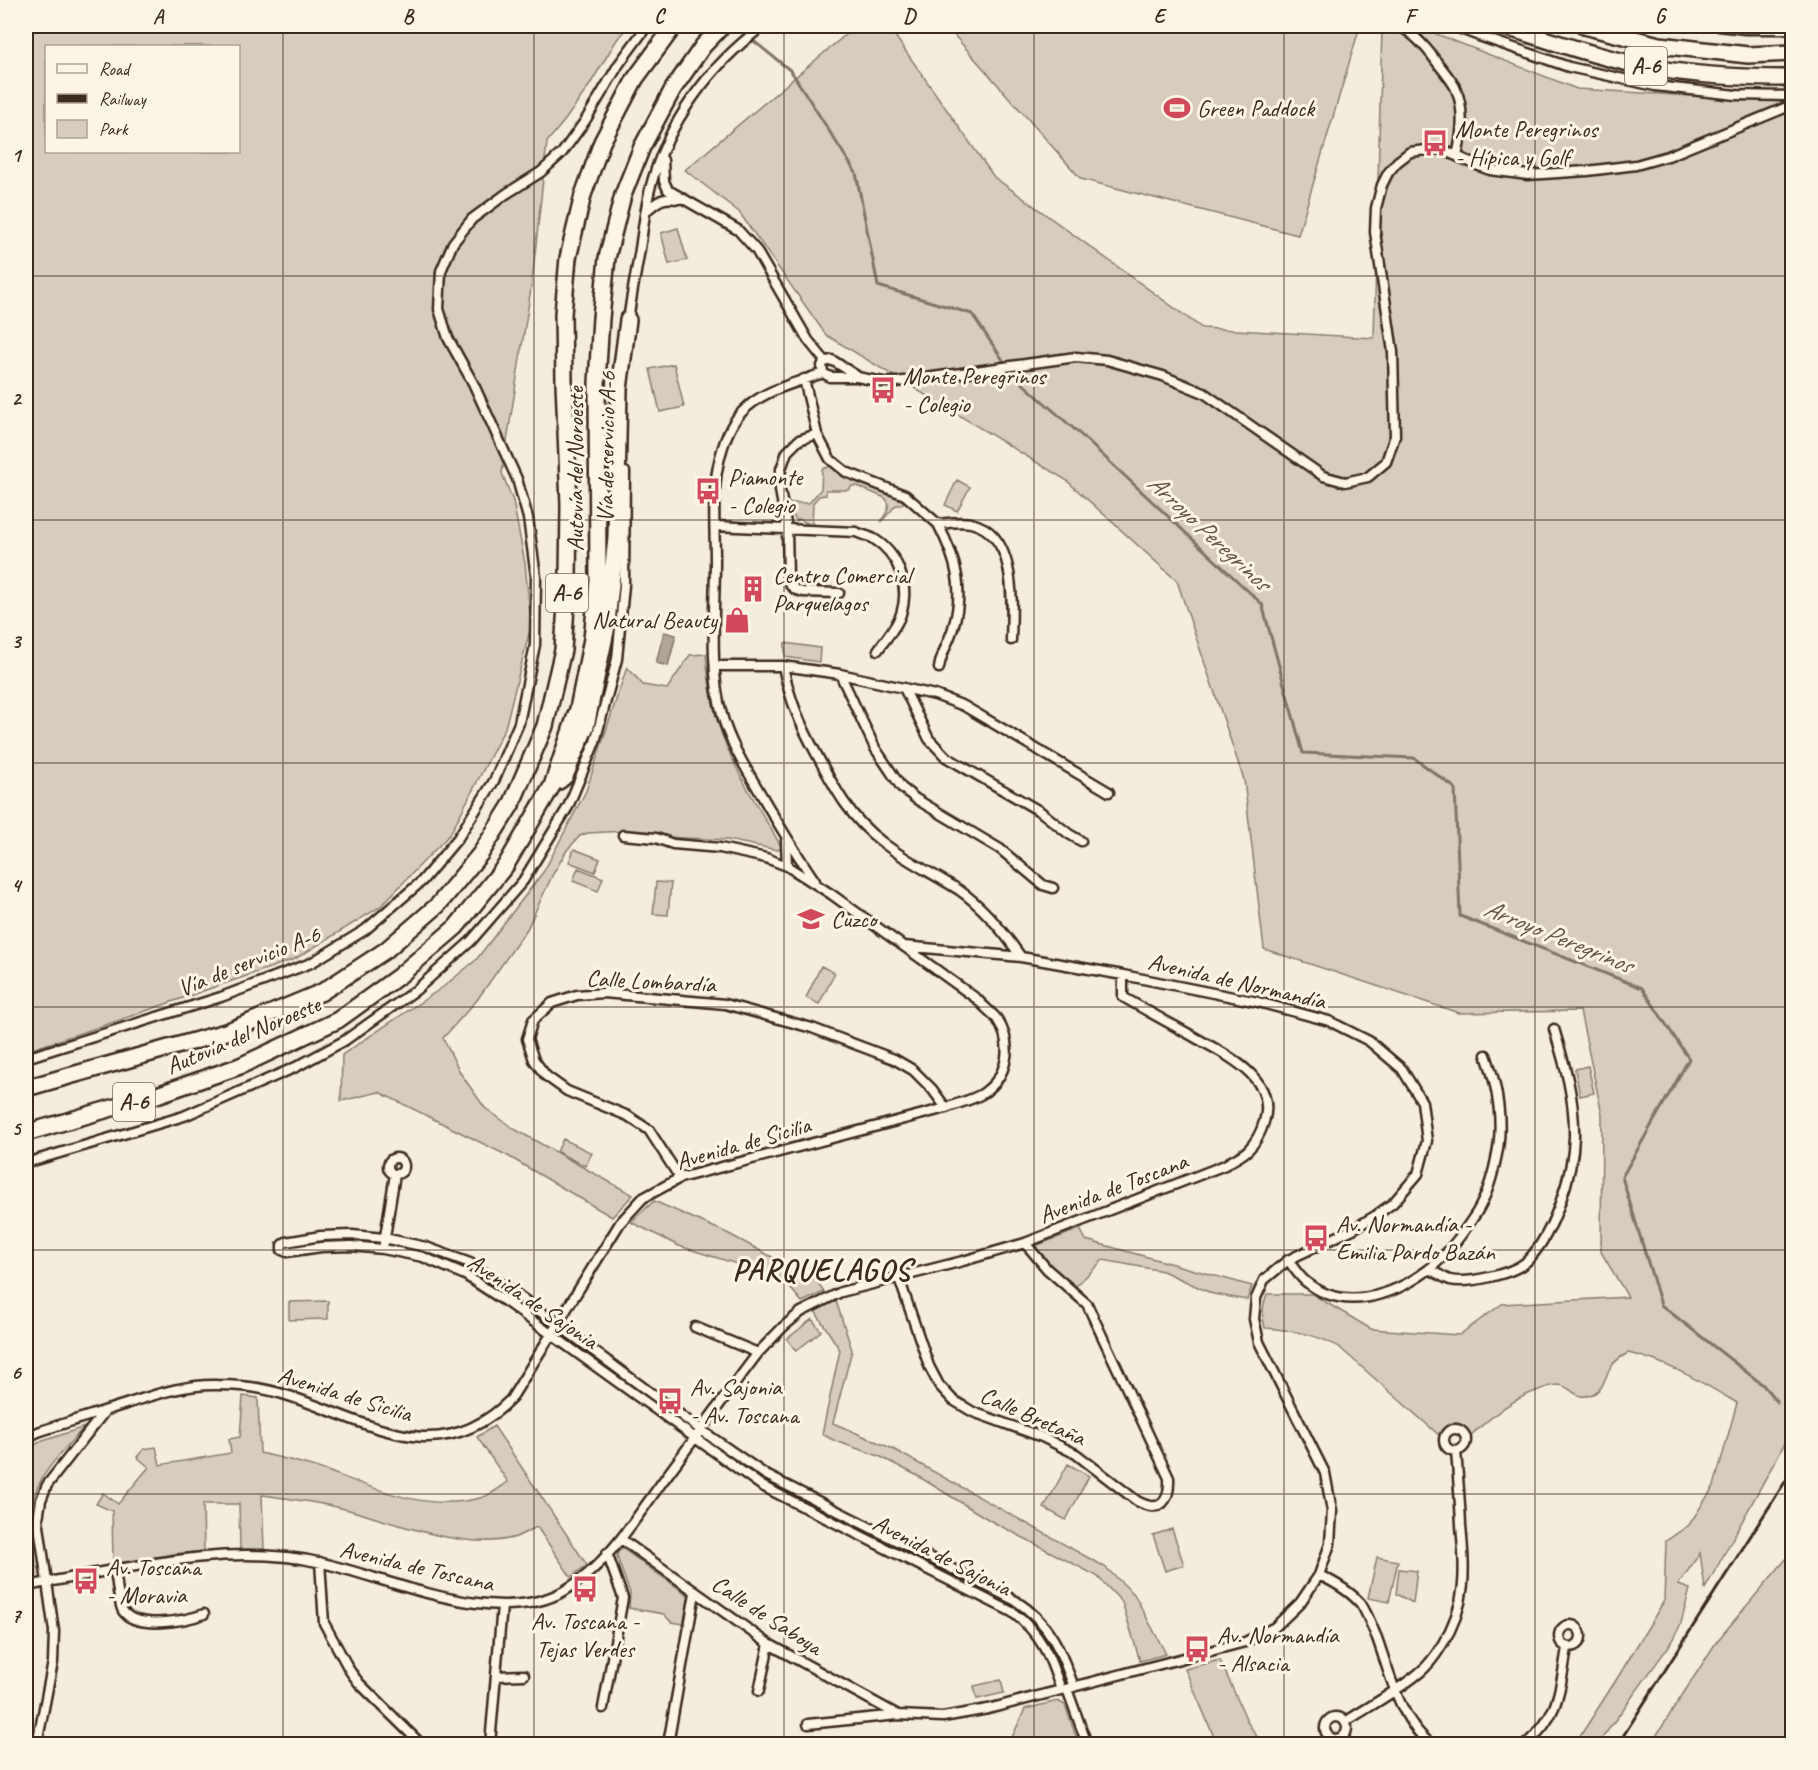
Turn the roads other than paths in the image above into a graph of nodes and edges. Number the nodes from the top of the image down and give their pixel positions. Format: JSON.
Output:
{"nodes":[{"id":1,"x":647,"y":26,"type":"edge"},
{"id":2,"x":674,"y":26,"type":"edge"},
{"id":3,"x":722,"y":26,"type":"edge"},
{"id":4,"x":763,"y":26,"type":"edge"},
{"id":5,"x":1399,"y":26,"type":"edge"},
{"id":6,"x":1453,"y":26,"type":"edge"},
{"id":7,"x":1503,"y":26,"type":"edge"},
{"id":8,"x":1584,"y":26,"type":"edge"},
{"id":9,"x":1719,"y":26,"type":"edge"},
{"id":10,"x":1792,"y":29,"type":"edge"},
{"id":11,"x":1792,"y":53,"type":"edge"},
{"id":12,"x":1792,"y":78,"type":"edge"},
{"id":13,"x":1792,"y":96,"type":"edge"},
{"id":14,"x":1792,"y":105,"type":"edge"},
{"id":15,"x":663,"y":154,"type":"junction"},
{"id":16,"x":1457,"y":156,"type":"junction"},
{"id":17,"x":683,"y":200,"type":"junction"},
{"id":18,"x":645,"y":212,"type":"junction"},
{"id":19,"x":628,"y":320,"type":"junction"},
{"id":20,"x":825,"y":361,"type":"junction"},
{"id":21,"x":838,"y":365,"type":"junction"},
{"id":22,"x":823,"y":373,"type":"junction"},
{"id":23,"x":834,"y":376,"type":"junction"},
{"id":24,"x":857,"y":377,"type":"junction"},
{"id":25,"x":804,"y":379,"type":"junction"},
{"id":26,"x":817,"y":434,"type":"junction"},
{"id":27,"x":938,"y":524,"type":"junction"},
{"id":28,"x":715,"y":526,"type":"junction"},
{"id":29,"x":787,"y":529,"type":"junction"},
{"id":30,"x":839,"y":593,"type":"dead end"},
{"id":31,"x":1011,"y":640,"type":"dead end"},
{"id":32,"x":878,"y":650,"type":"dead end"},
{"id":33,"x":715,"y":666,"type":"junction"},
{"id":34,"x":783,"y":666,"type":"junction"},
{"id":35,"x":939,"y":668,"type":"dead end"},
{"id":36,"x":840,"y":674,"type":"junction"},
{"id":37,"x":904,"y":688,"type":"junction"},
{"id":38,"x":552,"y":786,"type":"junction"},
{"id":39,"x":1109,"y":792,"type":"dead end"},
{"id":40,"x":623,"y":835,"type":"dead end"},
{"id":41,"x":785,"y":838,"type":"junction"},
{"id":42,"x":1081,"y":840,"type":"dead end"},
{"id":43,"x":787,"y":866,"type":"junction"},
{"id":44,"x":818,"y":885,"type":"junction"},
{"id":45,"x":1053,"y":888,"type":"dead end"},
{"id":46,"x":903,"y":946,"type":"junction"},
{"id":47,"x":1021,"y":957,"type":"junction"},
{"id":48,"x":1123,"y":975,"type":"junction"},
{"id":49,"x":1554,"y":1029,"type":"dead end"},
{"id":50,"x":1486,"y":1055,"type":"dead end"},
{"id":51,"x":26,"y":1058,"type":"edge"},
{"id":52,"x":26,"y":1089,"type":"edge"},
{"id":53,"x":946,"y":1108,"type":"junction"},
{"id":54,"x":26,"y":1134,"type":"edge"},
{"id":55,"x":26,"y":1163,"type":"edge"},
{"id":56,"x":395,"y":1174,"type":"dead end"},
{"id":57,"x":680,"y":1178,"type":"junction"},
{"id":58,"x":384,"y":1238,"type":"junction"},
{"id":59,"x":1025,"y":1243,"type":"junction"},
{"id":60,"x":383,"y":1249,"type":"junction"},
{"id":61,"x":1288,"y":1260,"type":"junction"},
{"id":62,"x":1430,"y":1269,"type":"junction"},
{"id":63,"x":899,"y":1278,"type":"junction"},
{"id":64,"x":558,"y":1324,"type":"junction"},
{"id":65,"x":695,"y":1327,"type":"dead end"},
{"id":66,"x":551,"y":1335,"type":"junction"},
{"id":67,"x":758,"y":1353,"type":"junction"},
{"id":68,"x":105,"y":1410,"type":"junction"},
{"id":69,"x":701,"y":1430,"type":"junction"},
{"id":70,"x":26,"y":1438,"type":"edge"},
{"id":71,"x":694,"y":1439,"type":"junction"},
{"id":72,"x":1456,"y":1451,"type":"dead end"},
{"id":73,"x":621,"y":1539,"type":"junction"},
{"id":74,"x":607,"y":1553,"type":"junction"},
{"id":75,"x":320,"y":1563,"type":"junction"},
{"id":76,"x":115,"y":1570,"type":"junction"},
{"id":77,"x":1319,"y":1575,"type":"junction"},
{"id":78,"x":48,"y":1581,"type":"junction"},
{"id":79,"x":26,"y":1586,"type":"edge"},
{"id":80,"x":695,"y":1593,"type":"junction"},
{"id":81,"x":502,"y":1606,"type":"junction"},
{"id":82,"x":204,"y":1614,"type":"dead end"},
{"id":83,"x":769,"y":1644,"type":"junction"},
{"id":84,"x":1567,"y":1647,"type":"dead end"},
{"id":85,"x":496,"y":1676,"type":"junction"},
{"id":86,"x":524,"y":1676,"type":"dead end"},
{"id":87,"x":1067,"y":1689,"type":"junction"},
{"id":88,"x":1396,"y":1690,"type":"junction"},
{"id":89,"x":759,"y":1691,"type":"dead end"},
{"id":90,"x":603,"y":1708,"type":"dead end"},
{"id":91,"x":898,"y":1715,"type":"junction"},
{"id":92,"x":1345,"y":1722,"type":"dead end"},
{"id":93,"x":808,"y":1724,"type":"dead end"},
{"id":94,"x":37,"y":1744,"type":"edge"},
{"id":95,"x":422,"y":1744,"type":"edge"},
{"id":96,"x":490,"y":1744,"type":"edge"},
{"id":97,"x":668,"y":1744,"type":"edge"},
{"id":98,"x":1087,"y":1744,"type":"edge"},
{"id":99,"x":1431,"y":1744,"type":"edge"},
{"id":100,"x":1526,"y":1744,"type":"edge"}],
"edges":[{"from":1,"to":51,"type":"street","name":"Vía de servicio A-6"},
{"from":2,"to":52,"type":"highway","name":"Autovía del Noroeste","number":"A-6"},
{"from":3,"to":38,"type":"highway","name":"Autovía del Noroeste","number":"A-6"},
{"from":4,"to":15,"type":"street","name":"Vía de servicio A-6"},
{"from":5,"to":16,"type":"street"},
{"from":6,"to":13,"type":"street"},
{"from":7,"to":12,"type":"highway","number":"A-6"},
{"from":8,"to":11,"type":"highway","number":"A-6"},
{"from":9,"to":10,"type":"street"},
{"from":14,"to":16,"type":"street"},
{"from":15,"to":17,"type":"street"},
{"from":15,"to":18,"type":"street","name":"Vía de servicio A-6"},
{"from":16,"to":24,"type":"street"},
{"from":17,"to":18,"type":"street"},
{"from":17,"to":20,"type":"street"},
{"from":18,"to":19,"type":"street","name":"Vía de servicio A-6"},
{"from":19,"to":38,"type":"highway"},
{"from":19,"to":55,"type":"street","name":"Vía de servicio A-6"},
{"from":20,"to":21,"type":"street"},
{"from":20,"to":22,"type":"street"},
{"from":21,"to":23,"type":"street"},
{"from":21,"to":24,"type":"street"},
{"from":22,"to":23,"type":"street"},
{"from":22,"to":25,"type":"street"},
{"from":23,"to":24,"type":"street"},
{"from":25,"to":26,"type":"street"},
{"from":25,"to":28,"type":"street"},
{"from":26,"to":27,"type":"street"},
{"from":26,"to":29,"type":"street"},
{"from":27,"to":31,"type":"street"},
{"from":27,"to":35,"type":"street"},
{"from":28,"to":29,"type":"street"},
{"from":28,"to":33,"type":"street"},
{"from":29,"to":30,"type":"street"},
{"from":29,"to":32,"type":"street"},
{"from":33,"to":34,"type":"street"},
{"from":33,"to":41,"type":"street"},
{"from":34,"to":36,"type":"street"},
{"from":34,"to":47,"type":"street"},
{"from":36,"to":37,"type":"street"},
{"from":36,"to":45,"type":"street"},
{"from":37,"to":39,"type":"street"},
{"from":37,"to":42,"type":"street"},
{"from":38,"to":54,"type":"highway","name":"Autovía del Noroeste","number":"A-6"},
{"from":40,"to":43,"type":"street","name":"Avenida de Sicilia"},
{"from":41,"to":43,"type":"street"},
{"from":41,"to":44,"type":"street"},
{"from":43,"to":44,"type":"street","name":"Avenida de Sicilia"},
{"from":44,"to":46,"type":"street","name":"Avenida de Sicilia"},
{"from":46,"to":47,"type":"street","name":"Avenida de Normandía"},
{"from":46,"to":53,"type":"street","name":"Avenida de Sicilia"},
{"from":47,"to":48,"type":"street","name":"Avenida de Normandía"},
{"from":48,"to":59,"type":"street","name":"Avenida de Toscana"},
{"from":48,"to":61,"type":"street","name":"Avenida de Normandía"},
{"from":49,"to":62,"type":"street"},
{"from":50,"to":62,"type":"street"},
{"from":53,"to":57,"type":"street","name":"Avenida de Sicilia"},
{"from":53,"to":57,"type":"street","name":"Calle Lombardía"},
{"from":56,"to":58,"type":"street"},
{"from":57,"to":64,"type":"street","name":"Avenida de Sicilia"},
{"from":58,"to":60,"type":"street"},
{"from":58,"to":60,"type":"street","name":"Avenida de Sajonia"},
{"from":58,"to":64,"type":"street","name":"Avenida de Sajonia"},
{"from":59,"to":63,"type":"street","name":"Avenida de Toscana"},
{"from":59,"to":63,"type":"street","name":"Calle Bretaña"},
{"from":60,"to":66,"type":"street","name":"Avenida de Sajonia"},
{"from":61,"to":62,"type":"street"},
{"from":61,"to":77,"type":"street","name":"Avenida de Normandía"},
{"from":63,"to":67,"type":"street","name":"Avenida de Toscana"},
{"from":64,"to":66,"type":"street","name":"Avenida de Sicilia"},
{"from":64,"to":69,"type":"street","name":"Avenida de Sajonia"},
{"from":65,"to":67,"type":"street"},
{"from":66,"to":68,"type":"street","name":"Avenida de Sicilia"},
{"from":66,"to":71,"type":"street","name":"Avenida de Sajonia"},
{"from":67,"to":69,"type":"street","name":"Avenida de Toscana"},
{"from":68,"to":70,"type":"street","name":"Avenida de Sicilia"},
{"from":68,"to":78,"type":"street"},
{"from":69,"to":71,"type":"street","name":"Avenida de Toscana"},
{"from":69,"to":87,"type":"street","name":"Avenida de Sajonia"},
{"from":71,"to":73,"type":"street","name":"Avenida de Toscana"},
{"from":71,"to":87,"type":"street","name":"Avenida de Sajonia"},
{"from":72,"to":88,"type":"street"},
{"from":73,"to":74,"type":"street","name":"Avenida de Toscana"},
{"from":73,"to":80,"type":"street","name":"Calle de Saboya"},
{"from":74,"to":81,"type":"street","name":"Avenida de Toscana"},
{"from":74,"to":90,"type":"street"},
{"from":75,"to":76,"type":"street","name":"Avenida de Toscana"},
{"from":75,"to":81,"type":"street","name":"Avenida de Toscana"},
{"from":75,"to":95,"type":"street"},
{"from":76,"to":78,"type":"street","name":"Avenida de Toscana"},
{"from":76,"to":82,"type":"street"},
{"from":77,"to":87,"type":"street","name":"Avenida de Normandía"},
{"from":77,"to":88,"type":"street"},
{"from":78,"to":79,"type":"street","name":"Avenida de Toscana"},
{"from":78,"to":94,"type":"street"},
{"from":80,"to":83,"type":"street","name":"Calle de Saboya"},
{"from":80,"to":97,"type":"street"},
{"from":81,"to":85,"type":"street"},
{"from":83,"to":89,"type":"street"},
{"from":83,"to":91,"type":"street","name":"Calle de Saboya"},
{"from":84,"to":100,"type":"street"},
{"from":85,"to":86,"type":"street"},
{"from":85,"to":96,"type":"street"},
{"from":87,"to":91,"type":"street","name":"Calle de Saboya"},
{"from":87,"to":98,"type":"street"},
{"from":88,"to":92,"type":"street"},
{"from":88,"to":99,"type":"street"},
{"from":91,"to":93,"type":"street","name":"Calle de Saboya"}]}
